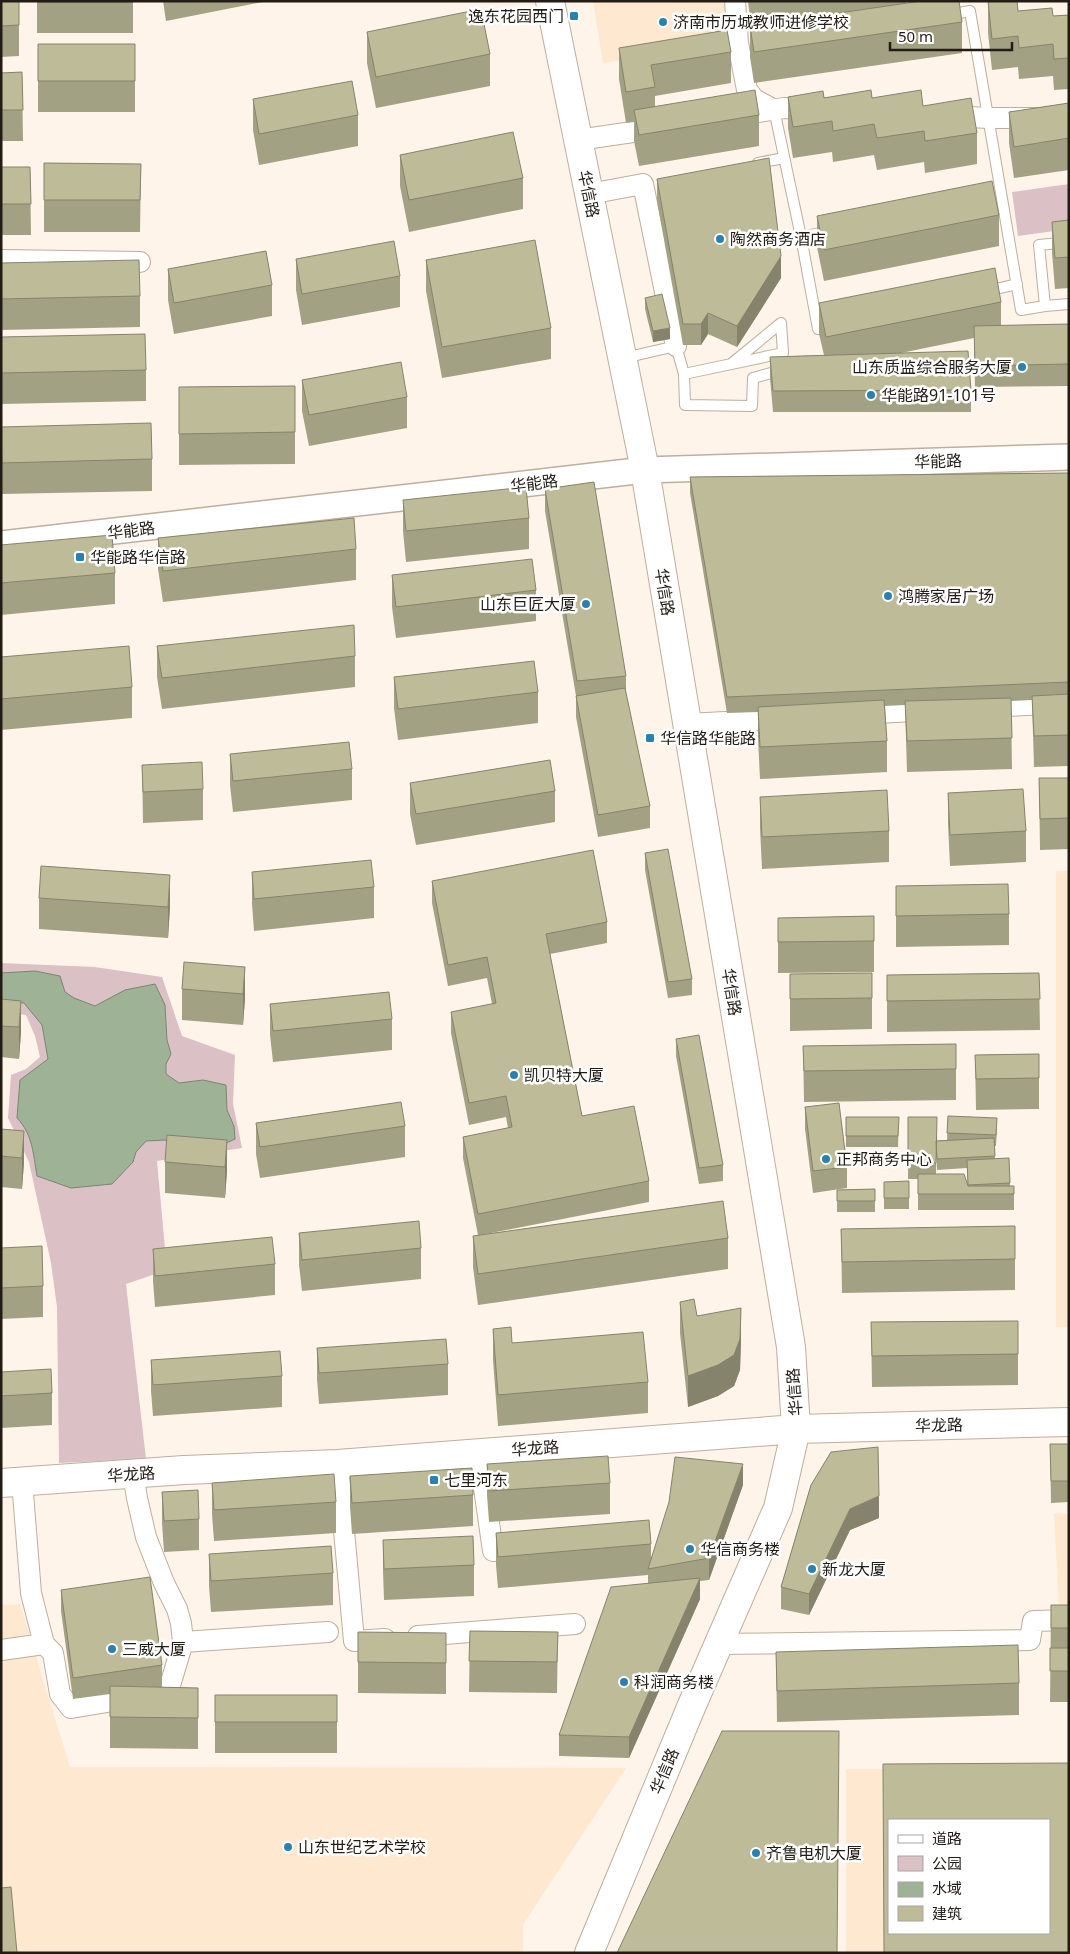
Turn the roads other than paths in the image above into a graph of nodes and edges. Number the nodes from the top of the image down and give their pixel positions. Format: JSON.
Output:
{"nodes":[{"id":1,"x":550,"y":1,"type":"edge"},
{"id":2,"x":735,"y":1,"type":"edge"},
{"id":3,"x":935,"y":9,"type":"edge"},
{"id":4,"x":774,"y":110,"type":"junction"},
{"id":5,"x":833,"y":110,"type":"edge"},
{"id":6,"x":930,"y":115,"type":"edge"},
{"id":7,"x":989,"y":118,"type":"junction"},
{"id":8,"x":1069,"y":118,"type":"edge"},
{"id":9,"x":716,"y":119,"type":"edge"},
{"id":10,"x":678,"y":125,"type":"edge"},
{"id":11,"x":578,"y":140,"type":"junction"},
{"id":12,"x":784,"y":158,"type":"junction"},
{"id":13,"x":744,"y":165,"type":"edge"},
{"id":14,"x":589,"y":194,"type":"junction"},
{"id":15,"x":840,"y":229,"type":"edge"},
{"id":16,"x":802,"y":237,"type":"junction"},
{"id":17,"x":1069,"y":242,"type":"edge"},
{"id":18,"x":1,"y":260,"type":"edge"},
{"id":19,"x":140,"y":262,"type":"edge"},
{"id":20,"x":1017,"y":284,"type":"junction"},
{"id":21,"x":979,"y":293,"type":"edge"},
{"id":22,"x":1069,"y":304,"type":"edge"},
{"id":23,"x":1045,"y":306,"type":"junction"},
{"id":24,"x":837,"y":324,"type":"edge"},
{"id":25,"x":676,"y":346,"type":"junction"},
{"id":26,"x":783,"y":353,"type":"junction"},
{"id":27,"x":622,"y":358,"type":"junction"},
{"id":28,"x":731,"y":364,"type":"junction"},
{"id":29,"x":684,"y":374,"type":"junction"},
{"id":30,"x":1069,"y":457,"type":"edge"},
{"id":31,"x":645,"y":470,"type":"junction"},
{"id":32,"x":1,"y":544,"type":"edge"},
{"id":33,"x":1069,"y":702,"type":"edge"},
{"id":34,"x":845,"y":715,"type":"edge"},
{"id":35,"x":806,"y":717,"type":"edge"},
{"id":36,"x":687,"y":724,"type":"junction"},
{"id":37,"x":1069,"y":1422,"type":"edge"},
{"id":38,"x":796,"y":1429,"type":"junction"},
{"id":39,"x":479,"y":1453,"type":"junction"},
{"id":40,"x":338,"y":1464,"type":"junction"},
{"id":41,"x":133,"y":1474,"type":"junction"},
{"id":42,"x":12,"y":1482,"type":"edge"},
{"id":43,"x":542,"y":1548,"type":"edge"},
{"id":44,"x":1069,"y":1620,"type":"edge"},
{"id":45,"x":575,"y":1624,"type":"dead end"},
{"id":46,"x":328,"y":1632,"type":"dead end"},
{"id":47,"x":183,"y":1642,"type":"junction"},
{"id":48,"x":44,"y":1644,"type":"junction"},
{"id":49,"x":718,"y":1644,"type":"junction"},
{"id":50,"x":1,"y":1650,"type":"edge"},
{"id":51,"x":589,"y":1953,"type":"edge"}],
"edges":[{"from":1,"to":11,"type":"main road","name":"华信路"},
{"from":2,"to":4,"type":"street"},
{"from":3,"to":7,"type":"lane"},
{"from":4,"to":5,"type":"street"},
{"from":4,"to":9,"type":"street"},
{"from":4,"to":12,"type":"lane"},
{"from":6,"to":7,"type":"street"},
{"from":7,"to":8,"type":"street"},
{"from":7,"to":20,"type":"lane"},
{"from":10,"to":11,"type":"street"},
{"from":11,"to":14,"type":"main road","name":"华信路"},
{"from":12,"to":13,"type":"lane"},
{"from":12,"to":16,"type":"lane"},
{"from":14,"to":25,"type":"street"},
{"from":14,"to":27,"type":"main road","name":"华信路"},
{"from":15,"to":16,"type":"lane"},
{"from":16,"to":24,"type":"lane"},
{"from":17,"to":23,"type":"lane"},
{"from":18,"to":19,"type":"street"},
{"from":20,"to":21,"type":"lane"},
{"from":20,"to":23,"type":"lane"},
{"from":22,"to":23,"type":"lane"},
{"from":25,"to":27,"type":"lane"},
{"from":25,"to":29,"type":"lane"},
{"from":26,"to":28,"type":"lane"},
{"from":26,"to":28,"type":"lane"},
{"from":26,"to":29,"type":"lane"},
{"from":27,"to":31,"type":"main road","name":"华信路"},
{"from":28,"to":29,"type":"lane"},
{"from":30,"to":31,"type":"street","name":"华能路"},
{"from":31,"to":32,"type":"street","name":"华能路"},
{"from":31,"to":36,"type":"main road","name":"华信路"},
{"from":33,"to":34,"type":"street"},
{"from":35,"to":36,"type":"street"},
{"from":36,"to":38,"type":"main road","name":"华信路"},
{"from":37,"to":38,"type":"main road","name":"华龙路"},
{"from":38,"to":39,"type":"main road","name":"华龙路"},
{"from":38,"to":49,"type":"main road","name":"华信路"},
{"from":39,"to":40,"type":"main road","name":"华龙路"},
{"from":39,"to":43,"type":"street"},
{"from":40,"to":41,"type":"main road","name":"华龙路"},
{"from":40,"to":45,"type":"street"},
{"from":41,"to":42,"type":"main road","name":"华龙路"},
{"from":41,"to":47,"type":"street"},
{"from":42,"to":48,"type":"street"},
{"from":44,"to":49,"type":"street"},
{"from":46,"to":47,"type":"street"},
{"from":47,"to":48,"type":"street"},
{"from":48,"to":50,"type":"street"},
{"from":49,"to":51,"type":"main road","name":"华信路"}]}
